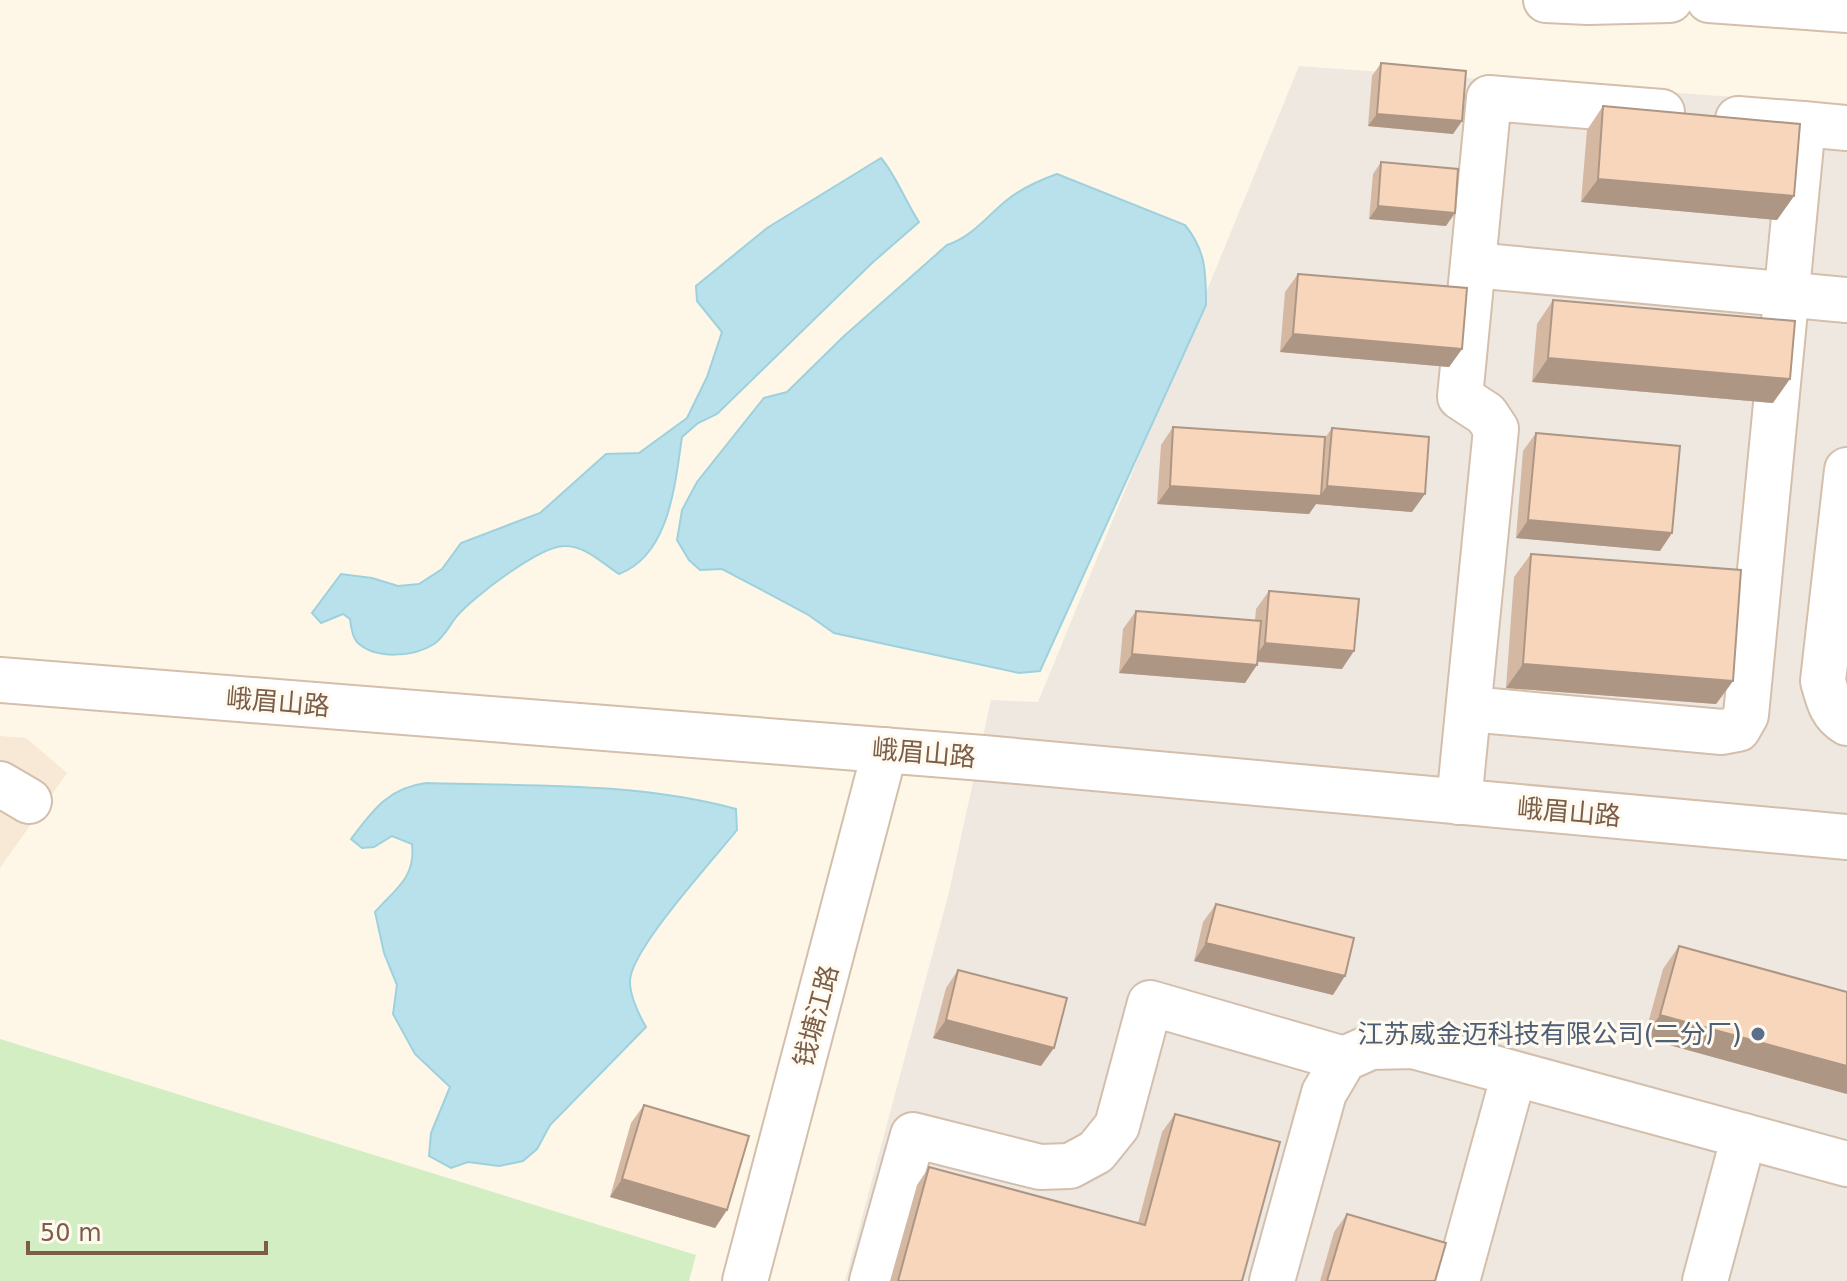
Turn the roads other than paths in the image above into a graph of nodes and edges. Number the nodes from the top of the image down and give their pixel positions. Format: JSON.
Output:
{"nodes":[{"id":1,"x":1546,"y":0,"type":"edge"},
{"id":2,"x":1670,"y":0,"type":"edge"},
{"id":3,"x":1709,"y":0,"type":"edge"},
{"id":4,"x":1847,"y":10,"type":"edge"},
{"id":5,"x":1803,"y":124,"type":"junction"},
{"id":6,"x":1847,"y":128,"type":"edge"},
{"id":7,"x":1473,"y":265,"type":"junction"},
{"id":8,"x":1787,"y":294,"type":"junction"},
{"id":9,"x":1847,"y":300,"type":"edge"},
{"id":10,"x":1847,"y":470,"type":"edge"},
{"id":11,"x":1842,"y":550,"type":"edge"},
{"id":12,"x":0,"y":680,"type":"edge"},
{"id":13,"x":1469,"y":709,"type":"junction"},
{"id":14,"x":1847,"y":723,"type":"edge"},
{"id":15,"x":885,"y":750,"type":"junction"},
{"id":16,"x":1459,"y":802,"type":"junction"},
{"id":17,"x":1847,"y":837,"type":"edge"},
{"id":18,"x":1344,"y":1059,"type":"junction"},
{"id":19,"x":1514,"y":1074,"type":"junction"},
{"id":20,"x":1744,"y":1136,"type":"junction"},
{"id":21,"x":1847,"y":1164,"type":"edge"},
{"id":22,"x":745,"y":1281,"type":"edge"},
{"id":23,"x":872,"y":1281,"type":"edge"},
{"id":24,"x":1272,"y":1281,"type":"edge"},
{"id":25,"x":1457,"y":1281,"type":"edge"},
{"id":26,"x":1705,"y":1281,"type":"edge"}],
"edges":[{"from":1,"to":2,"type":"street"},
{"from":3,"to":4,"type":"street"},
{"from":5,"to":6,"type":"street"},
{"from":5,"to":7,"type":"street"},
{"from":5,"to":8,"type":"street"},
{"from":7,"to":8,"type":"street"},
{"from":7,"to":13,"type":"street"},
{"from":8,"to":9,"type":"street"},
{"from":8,"to":13,"type":"street"},
{"from":10,"to":11,"type":"street"},
{"from":11,"to":14,"type":"street"},
{"from":12,"to":15,"type":"street","name":"峨眉山路"},
{"from":13,"to":16,"type":"street"},
{"from":15,"to":16,"type":"street","name":"峨眉山路"},
{"from":15,"to":22,"type":"street","name":"钱塘江路"},
{"from":16,"to":17,"type":"street","name":"峨眉山路"},
{"from":18,"to":19,"type":"street"},
{"from":18,"to":23,"type":"street"},
{"from":18,"to":24,"type":"street"},
{"from":19,"to":20,"type":"street"},
{"from":19,"to":25,"type":"street"},
{"from":20,"to":21,"type":"street"},
{"from":20,"to":26,"type":"street"}]}
